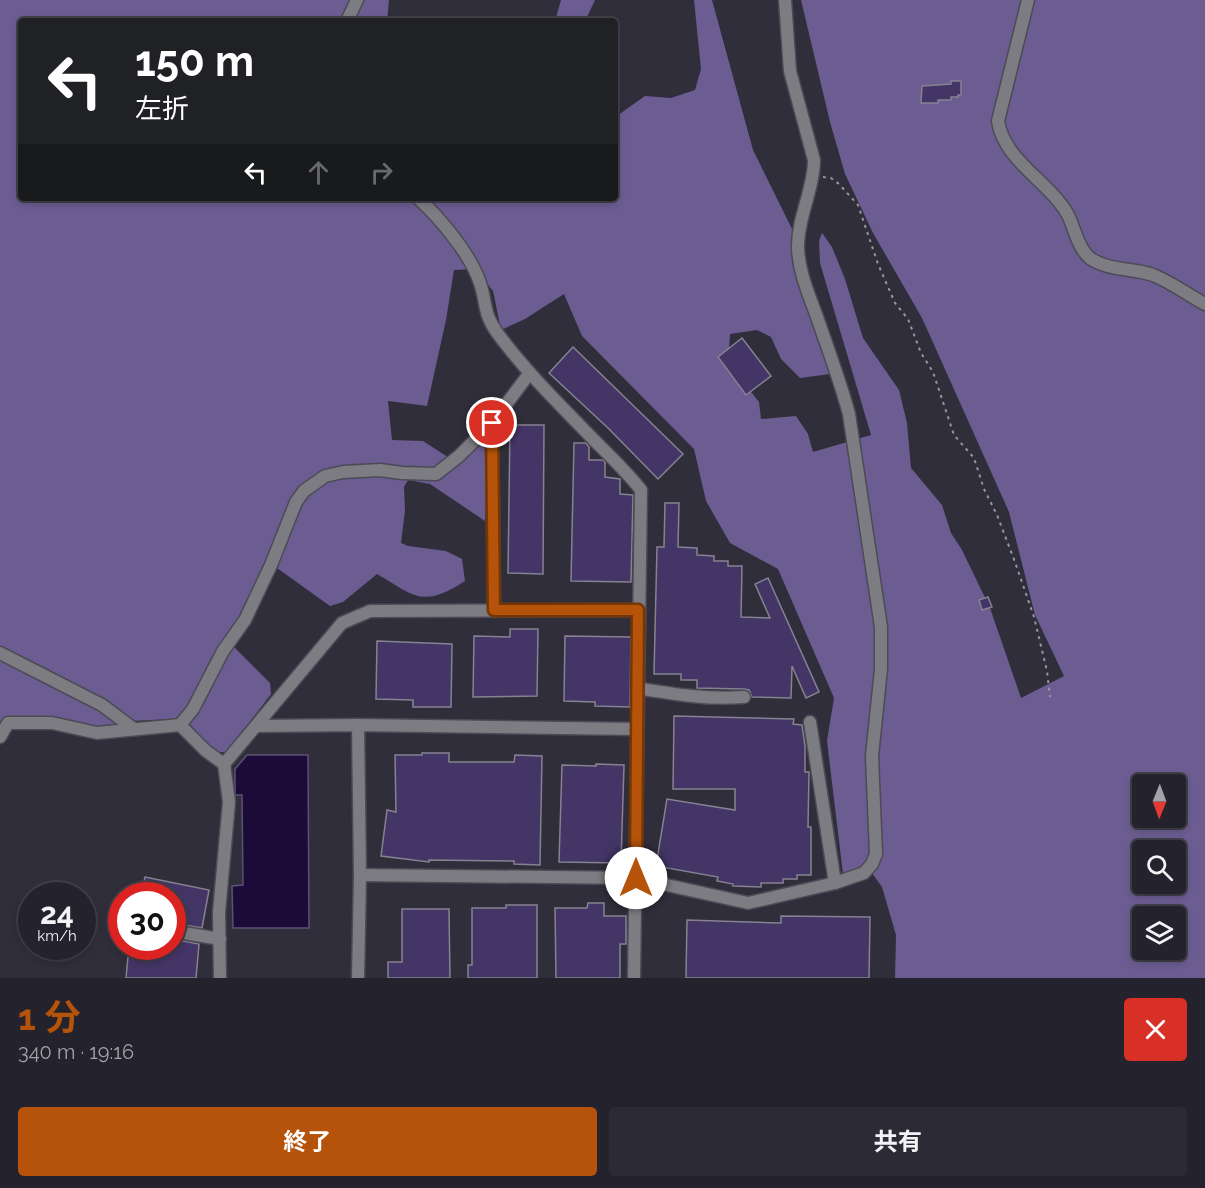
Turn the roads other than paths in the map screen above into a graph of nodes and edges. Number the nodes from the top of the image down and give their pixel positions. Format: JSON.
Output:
{"nodes":[{"id":1,"x":357,"y":0,"type":"edge"},
{"id":2,"x":785,"y":0,"type":"edge"},
{"id":3,"x":1028,"y":0,"type":"edge"},
{"id":4,"x":348,"y":18,"type":"edge"},
{"id":5,"x":421,"y":201,"type":"edge"},
{"id":6,"x":1205,"y":304,"type":"edge"},
{"id":7,"x":529,"y":374,"type":"junction"},
{"id":8,"x":492,"y":423,"type":"junction"},
{"id":9,"x":494,"y":610,"type":"junction"},
{"id":10,"x":638,"y":610,"type":"junction"},
{"id":11,"x":0,"y":653,"type":"edge"},
{"id":12,"x":637,"y":688,"type":"junction"},
{"id":13,"x":744,"y":697,"type":"dead end"},
{"id":14,"x":278,"y":701,"type":"junction"},
{"id":15,"x":810,"y":722,"type":"dead end"},
{"id":16,"x":180,"y":725,"type":"junction"},
{"id":17,"x":358,"y":725,"type":"junction"},
{"id":18,"x":257,"y":726,"type":"junction"},
{"id":19,"x":289,"y":726,"type":"junction"},
{"id":20,"x":134,"y":729,"type":"junction"},
{"id":21,"x":636,"y":729,"type":"junction"},
{"id":22,"x":0,"y":736,"type":"edge"},
{"id":23,"x":224,"y":764,"type":"junction"},
{"id":24,"x":360,"y":875,"type":"junction"},
{"id":25,"x":636,"y":878,"type":"junction"},
{"id":26,"x":835,"y":883,"type":"junction"},
{"id":27,"x":186,"y":933,"type":"edge"},
{"id":28,"x":219,"y":939,"type":"junction"},
{"id":29,"x":220,"y":978,"type":"edge"},
{"id":30,"x":358,"y":978,"type":"edge"},
{"id":31,"x":634,"y":978,"type":"edge"}],
"edges":[{"from":1,"to":4,"type":"street"},
{"from":2,"to":26,"type":"street"},
{"from":3,"to":6,"type":"street"},
{"from":5,"to":7,"type":"street"},
{"from":7,"to":8,"type":"street"},
{"from":7,"to":10,"type":"street"},
{"from":8,"to":9,"type":"street"},
{"from":8,"to":16,"type":"street"},
{"from":9,"to":10,"type":"street"},
{"from":9,"to":14,"type":"street"},
{"from":10,"to":12,"type":"street"},
{"from":11,"to":20,"type":"street"},
{"from":12,"to":13,"type":"street"},
{"from":12,"to":21,"type":"street"},
{"from":14,"to":18,"type":"street"},
{"from":14,"to":19,"type":"street"},
{"from":15,"to":26,"type":"street"},
{"from":16,"to":20,"type":"street"},
{"from":16,"to":23,"type":"street"},
{"from":17,"to":19,"type":"street"},
{"from":17,"to":21,"type":"street"},
{"from":17,"to":24,"type":"street"},
{"from":18,"to":19,"type":"street"},
{"from":18,"to":23,"type":"street"},
{"from":20,"to":22,"type":"street"},
{"from":21,"to":25,"type":"street"},
{"from":23,"to":28,"type":"street"},
{"from":24,"to":25,"type":"street"},
{"from":24,"to":30,"type":"street"},
{"from":25,"to":26,"type":"street"},
{"from":25,"to":31,"type":"street"},
{"from":27,"to":28,"type":"street"},
{"from":28,"to":29,"type":"street"}]}
